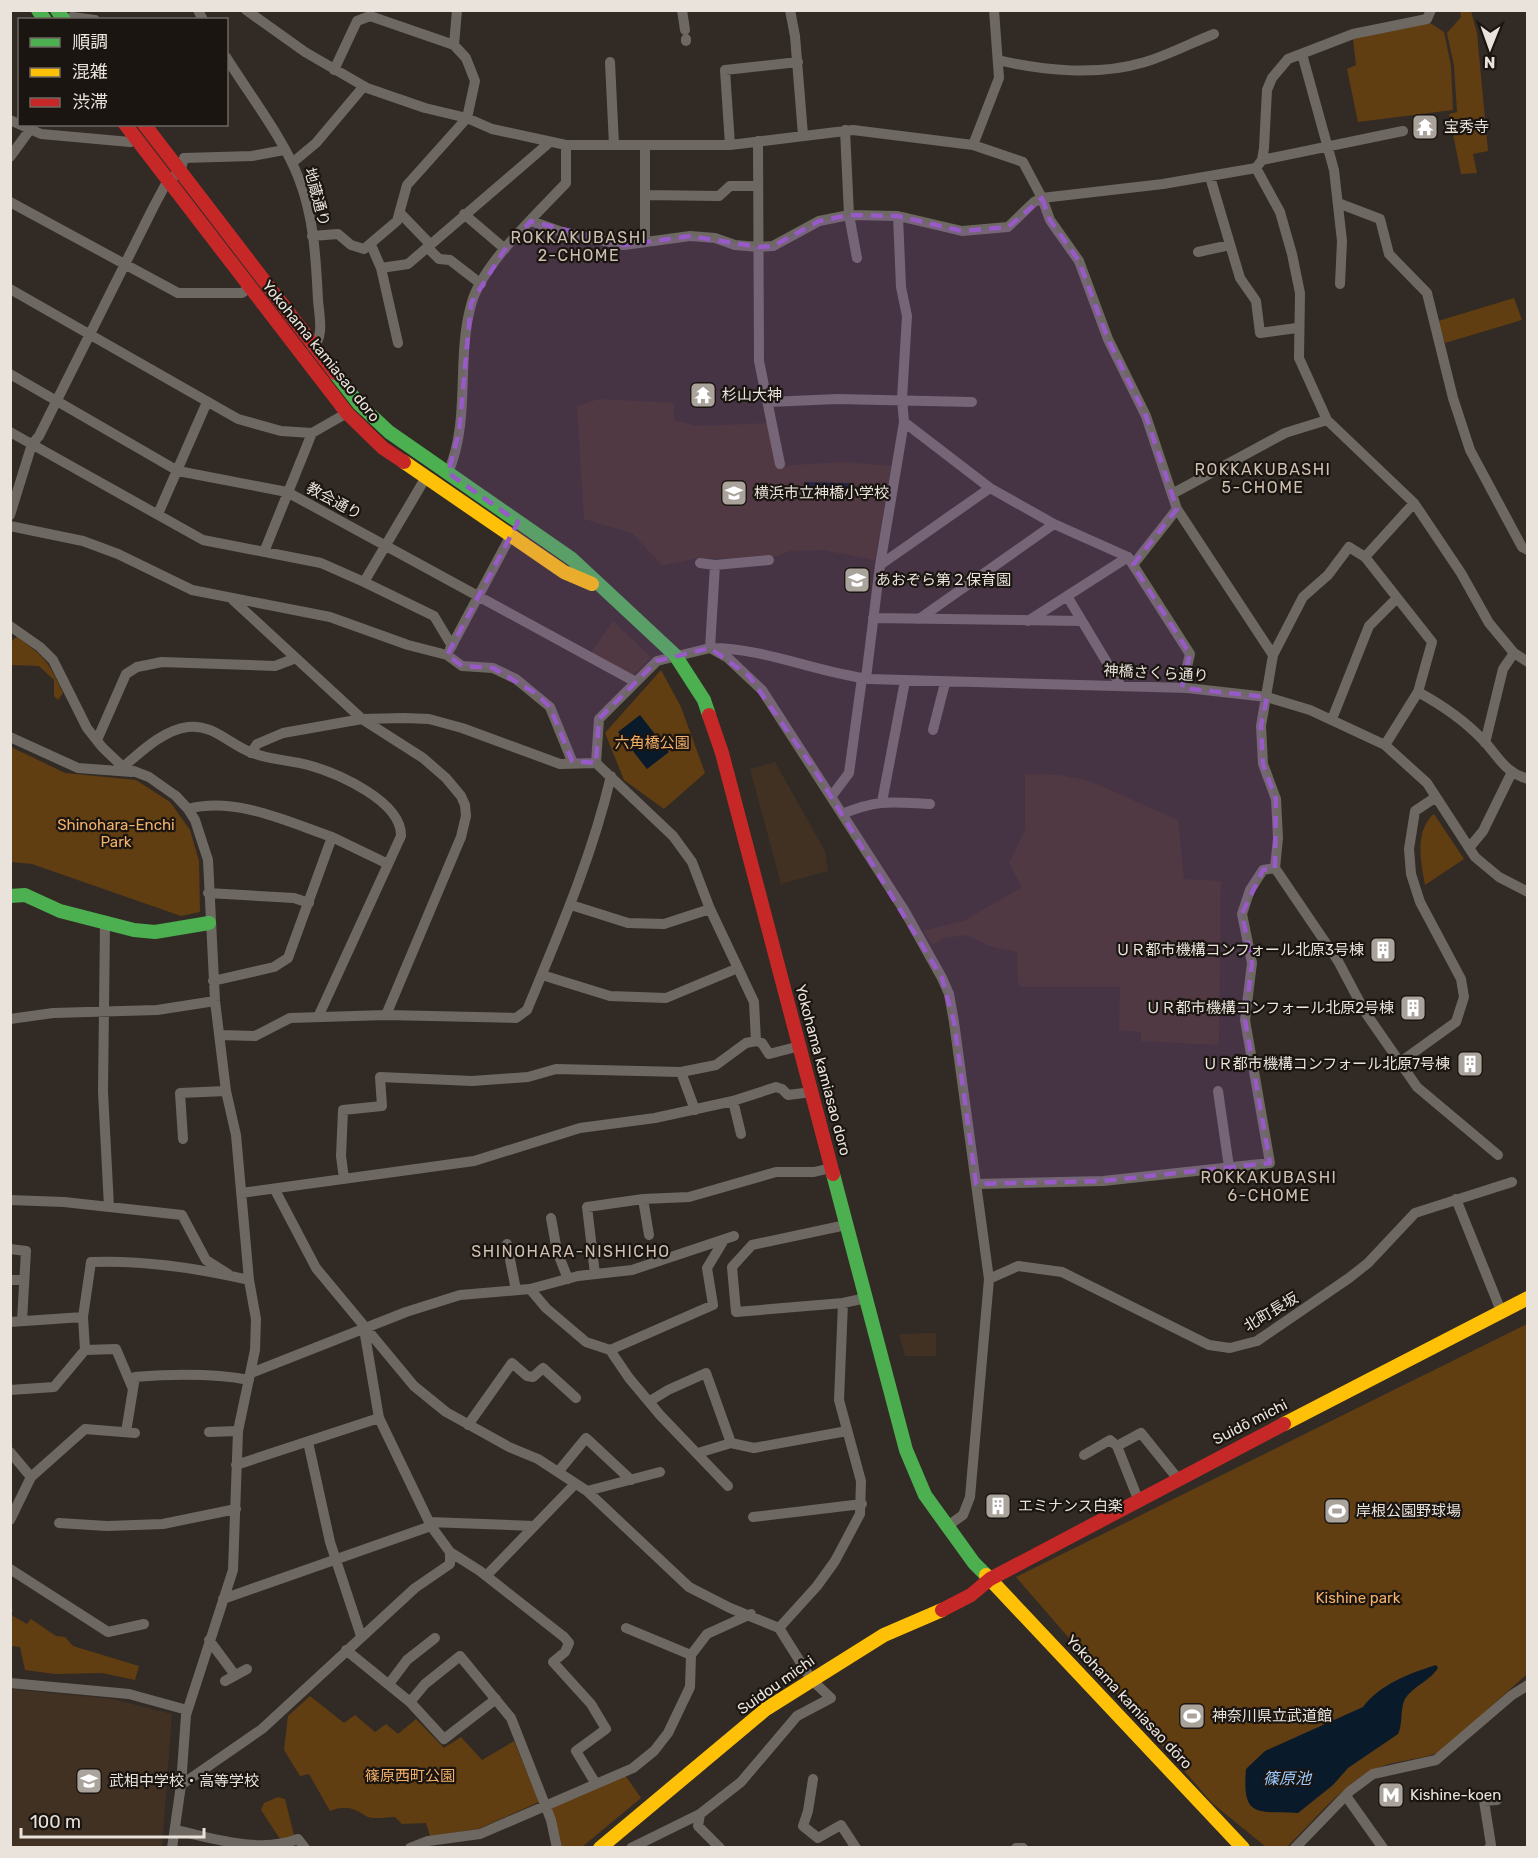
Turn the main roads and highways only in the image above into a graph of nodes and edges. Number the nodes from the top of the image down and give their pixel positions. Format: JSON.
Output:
{"nodes":[{"id":1,"x":127,"y":126,"type":"edge"},
{"id":2,"x":145,"y":126,"type":"edge"},
{"id":3,"x":174,"y":176,"type":"junction"},
{"id":4,"x":308,"y":350,"type":"junction"},
{"id":5,"x":598,"y":586,"type":"junction"},
{"id":6,"x":10,"y":896,"type":"edge"},
{"id":7,"x":209,"y":923,"type":"road end"},
{"id":8,"x":1527,"y":1298,"type":"edge"},
{"id":9,"x":990,"y":1579,"type":"junction"},
{"id":10,"x":600,"y":1848,"type":"edge"},
{"id":11,"x":1243,"y":1848,"type":"edge"}],
"edges":[{"from":1,"to":3,"type":"main road","name":"Yokohama kamiasao doro"},
{"from":2,"to":3,"type":"main road","name":"Yokohama kamiasao doro"},
{"from":3,"to":4,"type":"main road","name":"Yokohama kamiasao doro"},
{"from":3,"to":4,"type":"main road","name":"Yokohama kamiasao doro"},
{"from":4,"to":5,"type":"main road","name":"Yokohama kamiasao doro"},
{"from":4,"to":5,"type":"main road","name":"Yokohama kamiasao doro"},
{"from":5,"to":9,"type":"main road","name":"Yokohama kamiasao doro"},
{"from":6,"to":7,"type":"main road"},
{"from":8,"to":9,"type":"main road","name":"Suidō michi"},
{"from":9,"to":10,"type":"main road","name":"Suidou michi"},
{"from":9,"to":11,"type":"main road","name":"Yokohama kamiasao dōro"}]}
